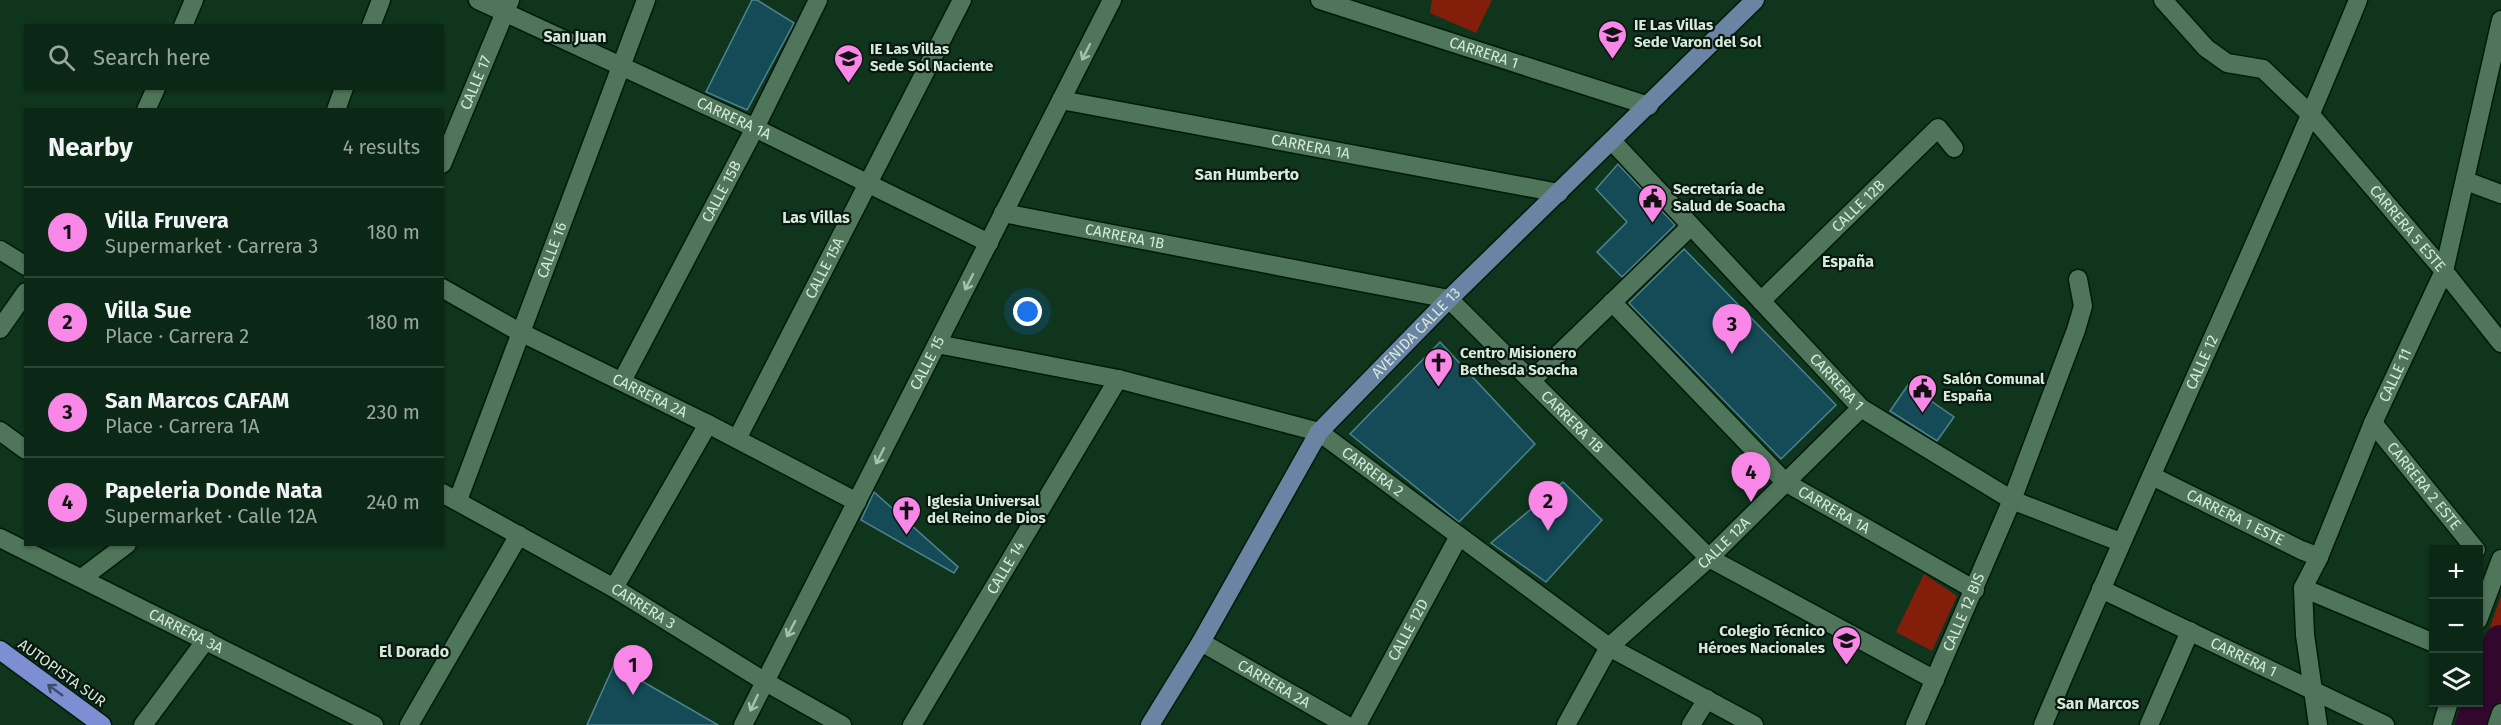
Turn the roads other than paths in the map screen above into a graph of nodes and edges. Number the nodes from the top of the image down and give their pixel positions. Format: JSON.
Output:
{"nodes":[{"id":1,"x":194,"y":0,"type":"edge"},
{"id":2,"x":381,"y":0,"type":"edge"},
{"id":3,"x":478,"y":0,"type":"edge"},
{"id":4,"x":646,"y":0,"type":"edge"},
{"id":5,"x":962,"y":0,"type":"edge"},
{"id":6,"x":1112,"y":0,"type":"edge"},
{"id":7,"x":1320,"y":0,"type":"edge"},
{"id":8,"x":1755,"y":0,"type":"edge"},
{"id":9,"x":2163,"y":0,"type":"edge"},
{"id":10,"x":2358,"y":0,"type":"edge"},
{"id":11,"x":815,"y":1,"type":"edge"},
{"id":12,"x":508,"y":7,"type":"edge"},
{"id":13,"x":1373,"y":8,"type":"edge"},
{"id":14,"x":2501,"y":20,"type":"edge"},
{"id":15,"x":184,"y":24,"type":"edge"},
{"id":16,"x":371,"y":24,"type":"edge"},
{"id":17,"x":619,"y":67,"type":"junction"},
{"id":18,"x":155,"y":90,"type":"edge"},
{"id":19,"x":343,"y":90,"type":"edge"},
{"id":20,"x":1061,"y":100,"type":"junction"},
{"id":21,"x":1649,"y":106,"type":"junction"},
{"id":22,"x":147,"y":108,"type":"edge"},
{"id":23,"x":337,"y":108,"type":"edge"},
{"id":24,"x":2311,"y":115,"type":"junction"},
{"id":25,"x":755,"y":128,"type":"junction"},
{"id":26,"x":1613,"y":142,"type":"junction"},
{"id":27,"x":1954,"y":148,"type":"dead end"},
{"id":28,"x":444,"y":159,"type":"edge"},
{"id":29,"x":2466,"y":182,"type":"junction"},
{"id":30,"x":867,"y":185,"type":"junction"},
{"id":31,"x":1559,"y":193,"type":"junction"},
{"id":32,"x":2501,"y":194,"type":"edge"},
{"id":33,"x":1003,"y":213,"type":"junction"},
{"id":34,"x":1691,"y":226,"type":"junction"},
{"id":35,"x":989,"y":243,"type":"junction"},
{"id":36,"x":0,"y":250,"type":"edge"},
{"id":37,"x":24,"y":265,"type":"edge"},
{"id":38,"x":2444,"y":271,"type":"junction"},
{"id":39,"x":2078,"y":279,"type":"dead end"},
{"id":40,"x":444,"y":289,"type":"edge"},
{"id":41,"x":24,"y":295,"type":"edge"},
{"id":42,"x":1449,"y":299,"type":"junction"},
{"id":43,"x":1761,"y":301,"type":"junction"},
{"id":44,"x":1612,"y":302,"type":"junction"},
{"id":45,"x":0,"y":329,"type":"edge"},
{"id":46,"x":520,"y":332,"type":"junction"},
{"id":47,"x":2501,"y":343,"type":"edge"},
{"id":48,"x":937,"y":344,"type":"junction"},
{"id":49,"x":1118,"y":379,"type":"junction"},
{"id":50,"x":1532,"y":380,"type":"junction"},
{"id":51,"x":622,"y":381,"type":"junction"},
{"id":52,"x":1862,"y":408,"type":"junction"},
{"id":53,"x":2373,"y":423,"type":"junction"},
{"id":54,"x":708,"y":424,"type":"junction"},
{"id":55,"x":0,"y":431,"type":"edge"},
{"id":56,"x":1319,"y":432,"type":"junction"},
{"id":57,"x":737,"y":439,"type":"junction"},
{"id":58,"x":24,"y":449,"type":"edge"},
{"id":59,"x":2152,"y":476,"type":"junction"},
{"id":60,"x":1785,"y":483,"type":"junction"},
{"id":61,"x":450,"y":496,"type":"edge"},
{"id":62,"x":2012,"y":500,"type":"junction"},
{"id":63,"x":857,"y":502,"type":"junction"},
{"id":64,"x":519,"y":535,"type":"junction"},
{"id":65,"x":1459,"y":536,"type":"junction"},
{"id":66,"x":0,"y":538,"type":"edge"},
{"id":67,"x":2120,"y":542,"type":"junction"},
{"id":68,"x":2472,"y":545,"type":"edge"},
{"id":69,"x":124,"y":546,"type":"edge"},
{"id":70,"x":2483,"y":556,"type":"edge"},
{"id":71,"x":2319,"y":557,"type":"junction"},
{"id":72,"x":1709,"y":558,"type":"junction"},
{"id":73,"x":2500,"y":571,"type":"edge"},
{"id":74,"x":82,"y":578,"type":"junction"},
{"id":75,"x":614,"y":588,"type":"junction"},
{"id":76,"x":2303,"y":588,"type":"junction"},
{"id":77,"x":2101,"y":589,"type":"junction"},
{"id":78,"x":1975,"y":590,"type":"junction"},
{"id":79,"x":2483,"y":609,"type":"edge"},
{"id":80,"x":2190,"y":631,"type":"junction"},
{"id":81,"x":206,"y":640,"type":"junction"},
{"id":82,"x":2429,"y":641,"type":"edge"},
{"id":83,"x":1201,"y":642,"type":"junction"},
{"id":84,"x":1609,"y":647,"type":"junction"},
{"id":85,"x":0,"y":650,"type":"edge"},
{"id":86,"x":1935,"y":680,"type":"junction"},
{"id":87,"x":764,"y":681,"type":"junction"},
{"id":88,"x":2312,"y":690,"type":"junction"},
{"id":89,"x":1707,"y":699,"type":"junction"},
{"id":90,"x":2447,"y":707,"type":"edge"},
{"id":91,"x":2501,"y":713,"type":"edge"},
{"id":92,"x":2155,"y":723,"type":"edge"},
{"id":93,"x":102,"y":725,"type":"edge"},
{"id":94,"x":143,"y":725,"type":"edge"},
{"id":95,"x":374,"y":725,"type":"edge"},
{"id":96,"x":409,"y":725,"type":"edge"},
{"id":97,"x":744,"y":725,"type":"edge"},
{"id":98,"x":842,"y":725,"type":"edge"},
{"id":99,"x":912,"y":725,"type":"edge"},
{"id":100,"x":1150,"y":725,"type":"edge"},
{"id":101,"x":1346,"y":725,"type":"edge"},
{"id":102,"x":1357,"y":725,"type":"edge"},
{"id":103,"x":1566,"y":725,"type":"edge"},
{"id":104,"x":1692,"y":725,"type":"edge"},
{"id":105,"x":1754,"y":725,"type":"edge"},
{"id":106,"x":1915,"y":725,"type":"edge"},
{"id":107,"x":2043,"y":725,"type":"edge"},
{"id":108,"x":2318,"y":725,"type":"edge"},
{"id":109,"x":2385,"y":725,"type":"edge"},
{"id":110,"x":2442,"y":725,"type":"edge"},
{"id":111,"x":2497,"y":725,"type":"edge"}],
"edges":[{"from":1,"to":15,"type":"street"},
{"from":2,"to":16,"type":"street"},
{"from":3,"to":12,"type":"street","name":"CARRERA 1A"},
{"from":4,"to":17,"type":"street","name":"CALLE 16"},
{"from":5,"to":30,"type":"street","name":"CALLE 15A"},
{"from":6,"to":20,"type":"street","name":"CALLE 15","one_way":true},
{"from":7,"to":13,"type":"street","name":"CARRERA 1"},
{"from":8,"to":21,"type":"main road","name":"AVENIDA CALLE 13"},
{"from":9,"to":24,"type":"street","name":"CARRERA 5 ESTE"},
{"from":10,"to":24,"type":"street","name":"CALLE 12"},
{"from":11,"to":25,"type":"street","name":"CALLE 15B"},
{"from":12,"to":17,"type":"street","name":"CARRERA 1A"},
{"from":12,"to":28,"type":"street","name":"CALLE 17"},
{"from":13,"to":21,"type":"street","name":"CARRERA 1"},
{"from":14,"to":29,"type":"street","name":"CALLE 11"},
{"from":17,"to":25,"type":"street","name":"CARRERA 1A"},
{"from":17,"to":46,"type":"street","name":"CALLE 16"},
{"from":18,"to":22,"type":"street"},
{"from":19,"to":23,"type":"street"},
{"from":20,"to":31,"type":"street","name":"CARRERA 1A"},
{"from":20,"to":33,"type":"street","name":"CALLE 15"},
{"from":21,"to":26,"type":"main road","name":"AVENIDA CALLE 13"},
{"from":24,"to":38,"type":"street","name":"CARRERA 5 ESTE"},
{"from":24,"to":59,"type":"street","name":"CALLE 12"},
{"from":25,"to":30,"type":"street","name":"CARRERA 1A"},
{"from":25,"to":51,"type":"street","name":"CALLE 15B"},
{"from":26,"to":31,"type":"main road","name":"AVENIDA CALLE 13"},
{"from":26,"to":34,"type":"street","name":"CARRERA 1"},
{"from":27,"to":43,"type":"street","name":"CALLE 12B"},
{"from":29,"to":32,"type":"street"},
{"from":29,"to":38,"type":"street","name":"CALLE 11"},
{"from":30,"to":35,"type":"street","name":"CARRERA 1A"},
{"from":30,"to":57,"type":"street","name":"CALLE 15A"},
{"from":31,"to":42,"type":"main road","name":"AVENIDA CALLE 13"},
{"from":33,"to":35,"type":"street","name":"CALLE 15"},
{"from":33,"to":42,"type":"street","name":"CARRERA 1B"},
{"from":34,"to":43,"type":"street","name":"CARRERA 1"},
{"from":34,"to":44,"type":"street"},
{"from":35,"to":48,"type":"street","name":"CALLE 15","one_way":true},
{"from":36,"to":37,"type":"street"},
{"from":38,"to":47,"type":"street","name":"CARRERA 5 ESTE"},
{"from":38,"to":53,"type":"street","name":"CALLE 11"},
{"from":39,"to":62,"type":"street","name":"CALLE 12 BIS"},
{"from":40,"to":46,"type":"street","name":"CARRERA 2A"},
{"from":41,"to":45,"type":"street"},
{"from":42,"to":50,"type":"street","name":"CARRERA 1B"},
{"from":42,"to":56,"type":"main road","name":"AVENIDA CALLE 13"},
{"from":43,"to":52,"type":"street","name":"CARRERA 1"},
{"from":44,"to":50,"type":"street"},
{"from":44,"to":60,"type":"street","name":"CARRERA 1A"},
{"from":46,"to":51,"type":"street","name":"CARRERA 2A"},
{"from":46,"to":61,"type":"street","name":"CALLE 16"},
{"from":48,"to":49,"type":"street","name":"CARRERA 2"},
{"from":48,"to":63,"type":"street","name":"CALLE 15","one_way":true},
{"from":49,"to":56,"type":"street","name":"CARRERA 2"},
{"from":49,"to":99,"type":"street","name":"CALLE 14"},
{"from":50,"to":72,"type":"street","name":"CARRERA 1B"},
{"from":51,"to":54,"type":"street","name":"CARRERA 2A"},
{"from":52,"to":60,"type":"street","name":"CALLE 12A"},
{"from":52,"to":62,"type":"street","name":"CARRERA 1"},
{"from":53,"to":68,"type":"street","name":"CARRERA 2 ESTE"},
{"from":53,"to":71,"type":"street","name":"CALLE 11"},
{"from":54,"to":57,"type":"street","name":"CARRERA 2A"},
{"from":54,"to":75,"type":"street"},
{"from":55,"to":58,"type":"street"},
{"from":56,"to":65,"type":"street","name":"CARRERA 2"},
{"from":56,"to":83,"type":"main road","name":"AVENIDA CALLE 13"},
{"from":57,"to":63,"type":"street","name":"CARRERA 2A"},
{"from":59,"to":67,"type":"street","name":"CALLE 12"},
{"from":59,"to":71,"type":"street","name":"CARRERA 1 ESTE"},
{"from":60,"to":72,"type":"street","name":"CALLE 12A"},
{"from":60,"to":78,"type":"street","name":"CARRERA 1A"},
{"from":61,"to":64,"type":"street","name":"CARRERA 3"},
{"from":62,"to":67,"type":"street","name":"CARRERA 1"},
{"from":62,"to":78,"type":"street","name":"CALLE 12 BIS"},
{"from":63,"to":87,"type":"street","name":"CALLE 15","one_way":true},
{"from":64,"to":75,"type":"street","name":"CARRERA 3"},
{"from":64,"to":96,"type":"street"},
{"from":65,"to":84,"type":"street","name":"CARRERA 2"},
{"from":65,"to":102,"type":"street","name":"CALLE 12D"},
{"from":66,"to":74,"type":"street","name":"CARRERA 3A"},
{"from":67,"to":77,"type":"street","name":"CALLE 12"},
{"from":69,"to":74,"type":"street"},
{"from":70,"to":73,"type":"street","name":"CARRERA 2 ESTE"},
{"from":71,"to":76,"type":"street","name":"CALLE 11"},
{"from":72,"to":84,"type":"street","name":"CALLE 12A"},
{"from":72,"to":86,"type":"street","name":"CARRERA 1B"},
{"from":73,"to":79,"type":"street"},
{"from":74,"to":81,"type":"street","name":"CARRERA 3A"},
{"from":75,"to":87,"type":"street","name":"CARRERA 3"},
{"from":76,"to":82,"type":"street"},
{"from":76,"to":88,"type":"street","name":"CALLE 11"},
{"from":77,"to":80,"type":"street","name":"CARRERA 1"},
{"from":77,"to":107,"type":"street","name":"CALLE 12"},
{"from":78,"to":86,"type":"street","name":"CALLE 12 BIS"},
{"from":80,"to":88,"type":"street","name":"CARRERA 1"},
{"from":80,"to":92,"type":"street"},
{"from":81,"to":94,"type":"street"},
{"from":81,"to":95,"type":"street","name":"CARRERA 3A"},
{"from":83,"to":100,"type":"main road","name":"AVENIDA CALLE 13"},
{"from":83,"to":101,"type":"street","name":"CARRERA 2A"},
{"from":84,"to":89,"type":"street","name":"CARRERA 2"},
{"from":84,"to":103,"type":"street","name":"CALLE 12A"},
{"from":93,"to":85,"type":"highway","name":"AUTOPISTA SUR","one_way":true},
{"from":86,"to":106,"type":"street","name":"CALLE 12 BIS"},
{"from":87,"to":97,"type":"street","name":"CALLE 15","one_way":true},
{"from":87,"to":98,"type":"street","name":"CARRERA 3"},
{"from":88,"to":108,"type":"street","name":"CALLE 11"},
{"from":88,"to":109,"type":"street","name":"CARRERA 1"},
{"from":89,"to":104,"type":"street"},
{"from":89,"to":105,"type":"street","name":"CARRERA 2"},
{"from":90,"to":110,"type":"street"},
{"from":91,"to":111,"type":"street"}]}
